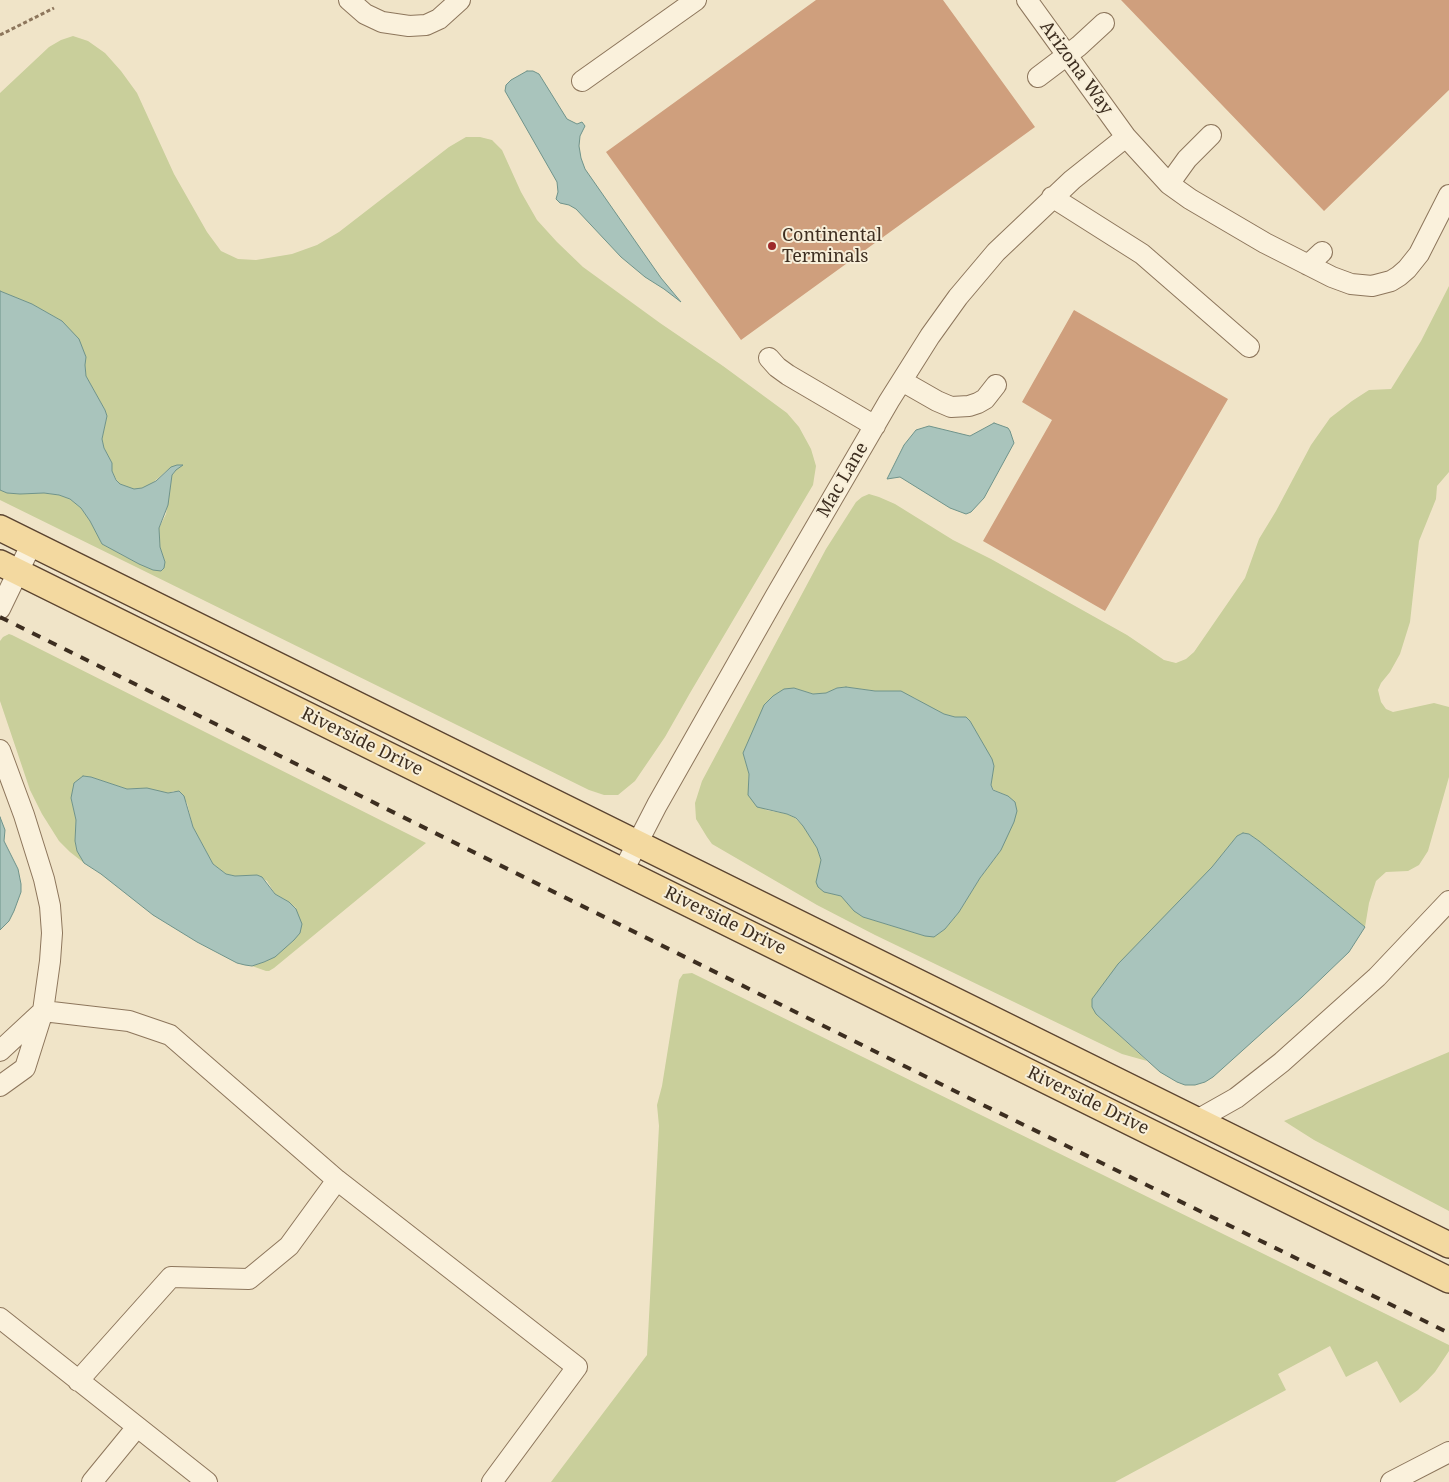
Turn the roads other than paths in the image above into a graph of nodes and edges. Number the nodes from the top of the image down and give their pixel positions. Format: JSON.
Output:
{"nodes":[{"id":1,"x":350,"y":0,"type":"edge"},
{"id":2,"x":460,"y":0,"type":"edge"},
{"id":3,"x":696,"y":0,"type":"edge"},
{"id":4,"x":1027,"y":0,"type":"edge"},
{"id":5,"x":1104,"y":23,"type":"dead end"},
{"id":6,"x":1067,"y":56,"type":"junction"},
{"id":7,"x":1038,"y":77,"type":"dead end"},
{"id":8,"x":582,"y":81,"type":"dead end"},
{"id":9,"x":1211,"y":135,"type":"dead end"},
{"id":10,"x":1126,"y":137,"type":"junction"},
{"id":11,"x":1169,"y":184,"type":"junction"},
{"id":12,"x":1449,"y":195,"type":"edge"},
{"id":13,"x":1052,"y":198,"type":"junction"},
{"id":14,"x":1248,"y":347,"type":"dead end"},
{"id":15,"x":769,"y":358,"type":"dead end"},
{"id":16,"x":902,"y":380,"type":"junction"},
{"id":17,"x":996,"y":385,"type":"dead end"},
{"id":18,"x":875,"y":426,"type":"junction"},
{"id":19,"x":0,"y":528,"type":"edge"},
{"id":20,"x":32,"y":544,"type":"junction"},
{"id":21,"x":9,"y":567,"type":"edge"},
{"id":22,"x":0,"y":609,"type":"edge"},
{"id":23,"x":0,"y":750,"type":"edge"},
{"id":24,"x":637,"y":843,"type":"junction"},
{"id":25,"x":623,"y":871,"type":"junction"},
{"id":26,"x":1449,"y":901,"type":"edge"},
{"id":27,"x":43,"y":1012,"type":"junction"},
{"id":28,"x":0,"y":1051,"type":"edge"},
{"id":29,"x":0,"y":1086,"type":"edge"},
{"id":30,"x":1197,"y":1120,"type":"junction"},
{"id":31,"x":337,"y":1180,"type":"junction"},
{"id":32,"x":1449,"y":1245,"type":"edge"},
{"id":33,"x":1449,"y":1280,"type":"edge"},
{"id":34,"x":0,"y":1318,"type":"edge"},
{"id":35,"x":78,"y":1380,"type":"junction"},
{"id":36,"x":137,"y":1427,"type":"junction"},
{"id":37,"x":1449,"y":1452,"type":"edge"},
{"id":38,"x":92,"y":1482,"type":"edge"},
{"id":39,"x":207,"y":1482,"type":"edge"},
{"id":40,"x":492,"y":1482,"type":"edge"},
{"id":41,"x":1391,"y":1482,"type":"edge"}],
"edges":[{"from":1,"to":2,"type":"street"},
{"from":3,"to":8,"type":"street"},
{"from":4,"to":6,"type":"street","name":"Arizona Way"},
{"from":5,"to":6,"type":"street"},
{"from":6,"to":7,"type":"street"},
{"from":6,"to":10,"type":"street","name":"Arizona Way"},
{"from":9,"to":11,"type":"street"},
{"from":10,"to":11,"type":"street","name":"Arizona Way"},
{"from":10,"to":13,"type":"street","name":"Mac Lane"},
{"from":11,"to":12,"type":"street","name":"Arizona Way"},
{"from":13,"to":14,"type":"street"},
{"from":13,"to":16,"type":"street","name":"Mac Lane"},
{"from":15,"to":18,"type":"street"},
{"from":16,"to":17,"type":"street"},
{"from":16,"to":18,"type":"street","name":"Mac Lane"},
{"from":18,"to":24,"type":"street","name":"Mac Lane"},
{"from":19,"to":20,"type":"main road","name":"Riverside Drive"},
{"from":20,"to":21,"type":"street"},
{"from":20,"to":24,"type":"main road","name":"Riverside Drive"},
{"from":21,"to":22,"type":"street"},
{"from":21,"to":25,"type":"main road","name":"Riverside Drive"},
{"from":23,"to":27,"type":"street"},
{"from":24,"to":25,"type":"street","name":"Mac Lane"},
{"from":24,"to":30,"type":"main road","name":"Riverside Drive"},
{"from":25,"to":33,"type":"main road","name":"Riverside Drive"},
{"from":26,"to":30,"type":"street"},
{"from":27,"to":28,"type":"street"},
{"from":27,"to":29,"type":"street"},
{"from":27,"to":31,"type":"street"},
{"from":30,"to":32,"type":"main road","name":"Riverside Drive"},
{"from":31,"to":35,"type":"street"},
{"from":31,"to":40,"type":"street"},
{"from":34,"to":35,"type":"street"},
{"from":35,"to":36,"type":"street"},
{"from":36,"to":38,"type":"street"},
{"from":36,"to":39,"type":"street"},
{"from":37,"to":41,"type":"street"}]}
